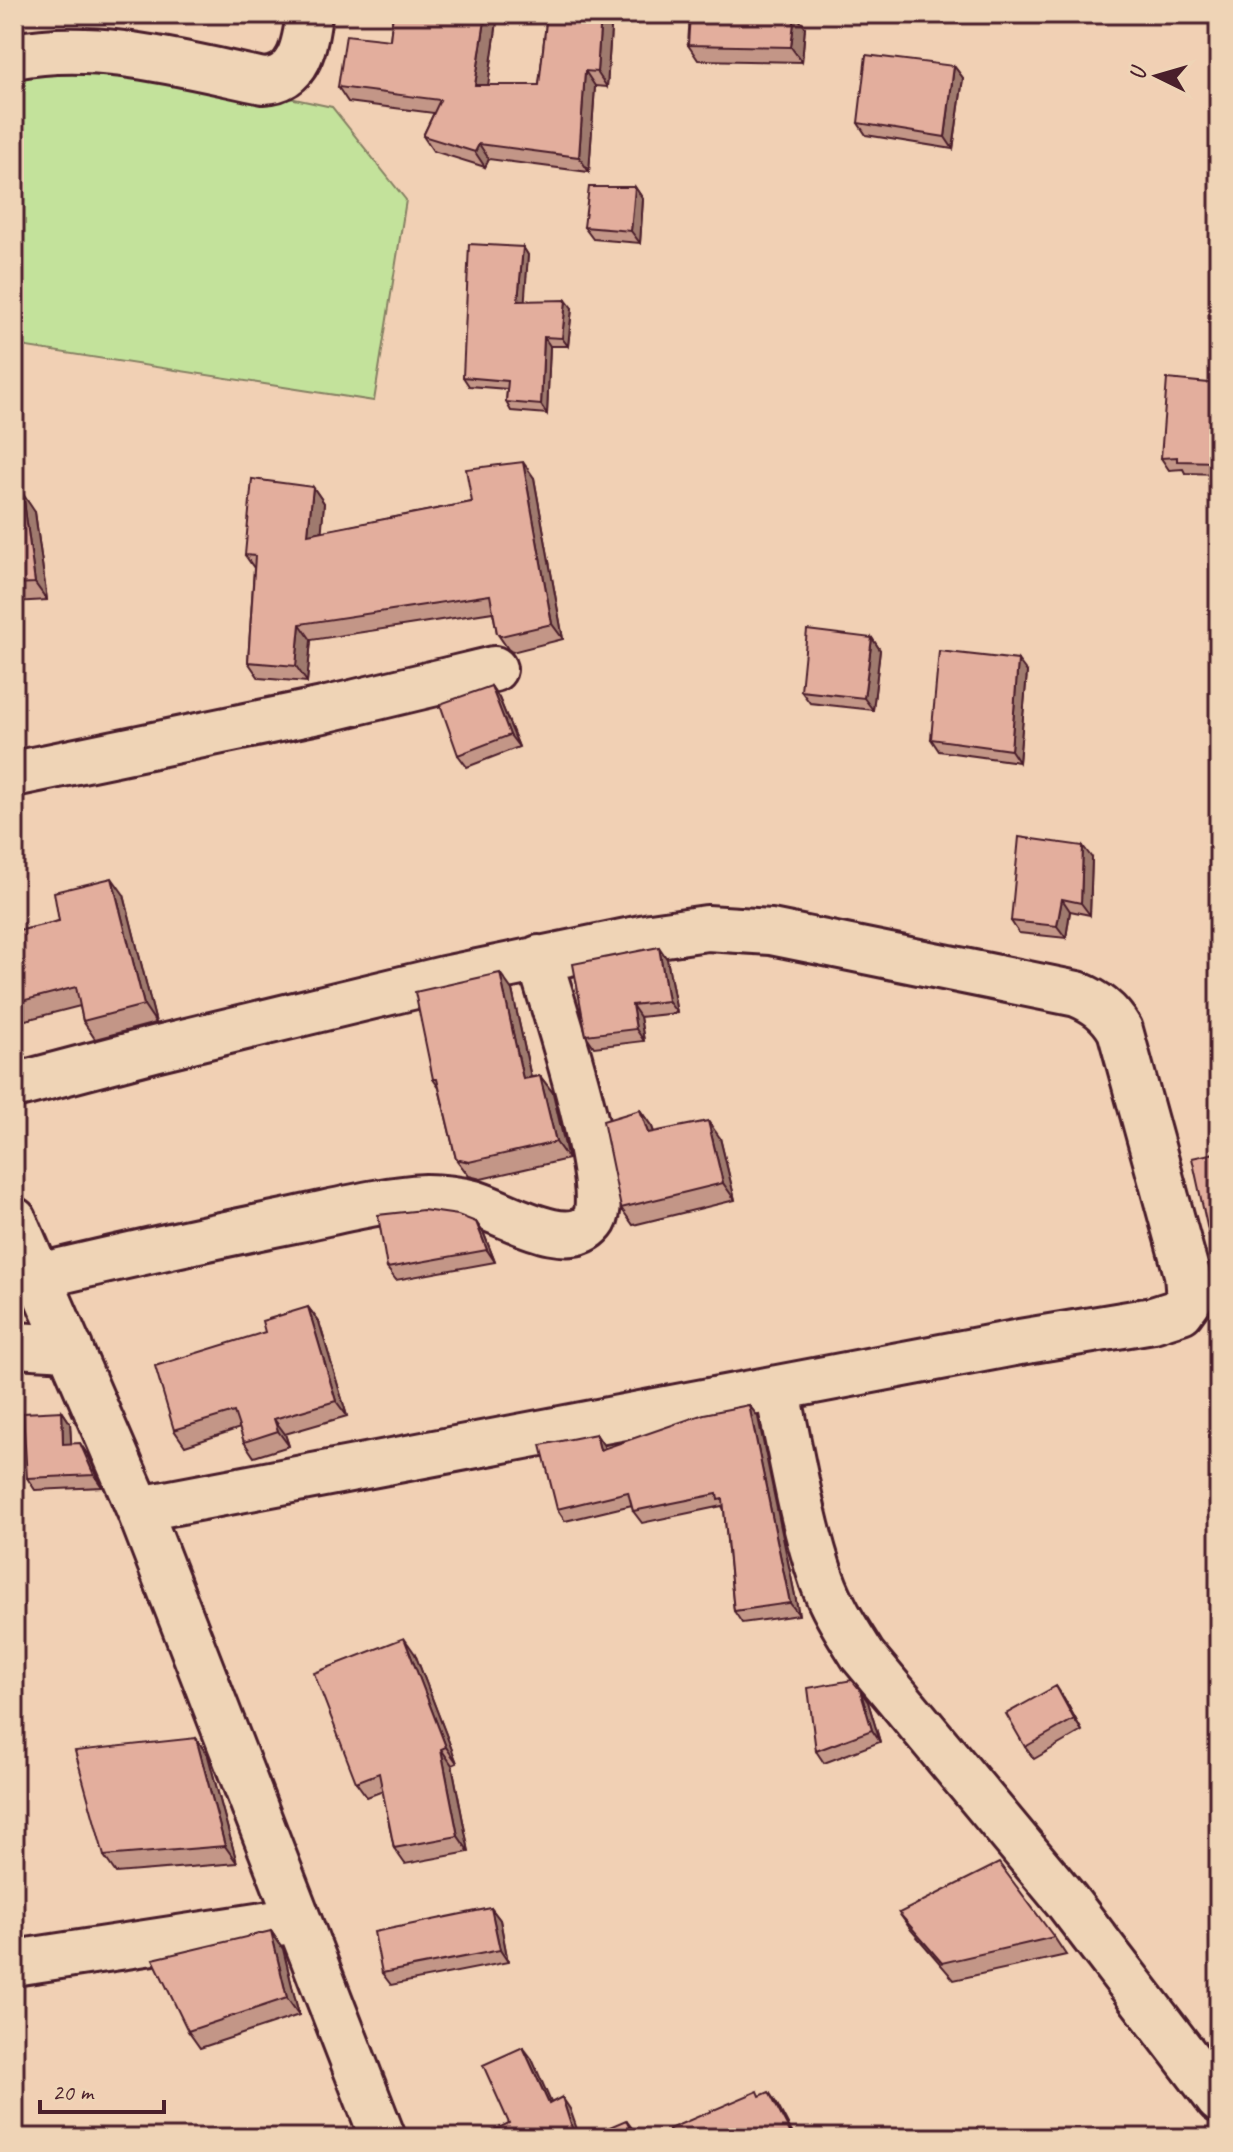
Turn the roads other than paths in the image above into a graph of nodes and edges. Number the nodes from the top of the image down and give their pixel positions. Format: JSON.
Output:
{"nodes":[{"id":1,"x":309,"y":14,"type":"edge"},
{"id":2,"x":14,"y":56,"type":"edge"},
{"id":3,"x":494,"y":669,"type":"dead end"},
{"id":4,"x":14,"y":774,"type":"edge"},
{"id":5,"x":539,"y":958,"type":"junction"},
{"id":6,"x":14,"y":1086,"type":"edge"},
{"id":7,"x":14,"y":1220,"type":"edge"},
{"id":8,"x":39,"y":1276,"type":"junction"},
{"id":9,"x":14,"y":1345,"type":"edge"},
{"id":10,"x":70,"y":1348,"type":"junction"},
{"id":11,"x":777,"y":1388,"type":"junction"},
{"id":12,"x":139,"y":1509,"type":"junction"},
{"id":13,"x":297,"y":1920,"type":"junction"},
{"id":14,"x":14,"y":1963,"type":"edge"},
{"id":15,"x":1219,"y":2100,"type":"edge"},
{"id":16,"x":383,"y":2138,"type":"edge"}],
"edges":[{"from":1,"to":2,"type":"street"},
{"from":3,"to":4,"type":"street"},
{"from":5,"to":6,"type":"street"},
{"from":5,"to":8,"type":"street"},
{"from":5,"to":11,"type":"street"},
{"from":7,"to":8,"type":"street"},
{"from":8,"to":10,"type":"street"},
{"from":9,"to":10,"type":"street"},
{"from":10,"to":12,"type":"street"},
{"from":11,"to":12,"type":"street"},
{"from":11,"to":15,"type":"street"},
{"from":12,"to":13,"type":"street"},
{"from":13,"to":14,"type":"street"},
{"from":13,"to":16,"type":"street"}]}
